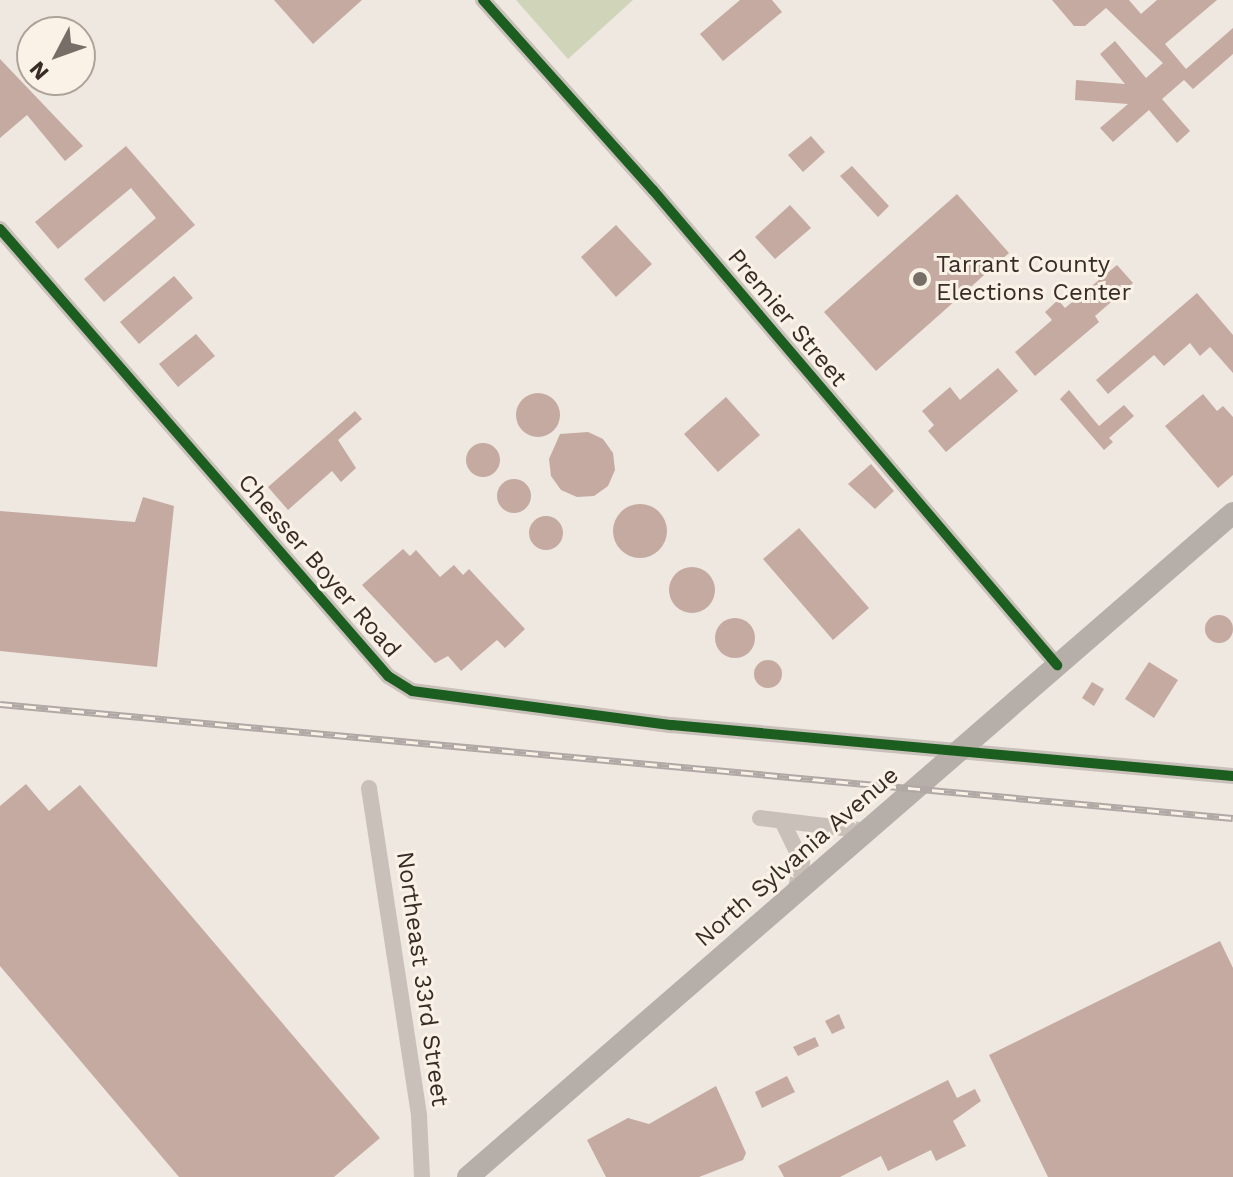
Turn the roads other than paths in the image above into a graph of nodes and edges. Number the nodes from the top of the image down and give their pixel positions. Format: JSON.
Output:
{"nodes":[{"id":1,"x":483,"y":0,"type":"edge"},
{"id":2,"x":0,"y":229,"type":"edge"},
{"id":3,"x":1233,"y":513,"type":"edge"},
{"id":4,"x":1057,"y":665,"type":"junction"},
{"id":5,"x":956,"y":753,"type":"junction"},
{"id":6,"x":1233,"y":776,"type":"edge"},
{"id":7,"x":369,"y":788,"type":"dead end"},
{"id":8,"x":760,"y":818,"type":"dead end"},
{"id":9,"x":782,"y":821,"type":"junction"},
{"id":10,"x":867,"y":831,"type":"junction"},
{"id":11,"x":794,"y":894,"type":"junction"},
{"id":12,"x":422,"y":1177,"type":"edge"},
{"id":13,"x":468,"y":1177,"type":"edge"}],
"edges":[{"from":1,"to":4,"type":"street","name":"Premier Street"},
{"from":2,"to":5,"type":"street","name":"Chesser Boyer Road"},
{"from":3,"to":4,"type":"main road","name":"North Sylvania Avenue"},
{"from":4,"to":5,"type":"main road","name":"North Sylvania Avenue"},
{"from":5,"to":6,"type":"street"},
{"from":5,"to":10,"type":"main road","name":"North Sylvania Avenue"},
{"from":7,"to":12,"type":"street","name":"Northeast 33rd Street"},
{"from":8,"to":9,"type":"street"},
{"from":9,"to":10,"type":"street"},
{"from":9,"to":11,"type":"street"},
{"from":10,"to":11,"type":"main road","name":"North Sylvania Avenue"},
{"from":11,"to":13,"type":"main road","name":"North Sylvania Avenue"}]}
